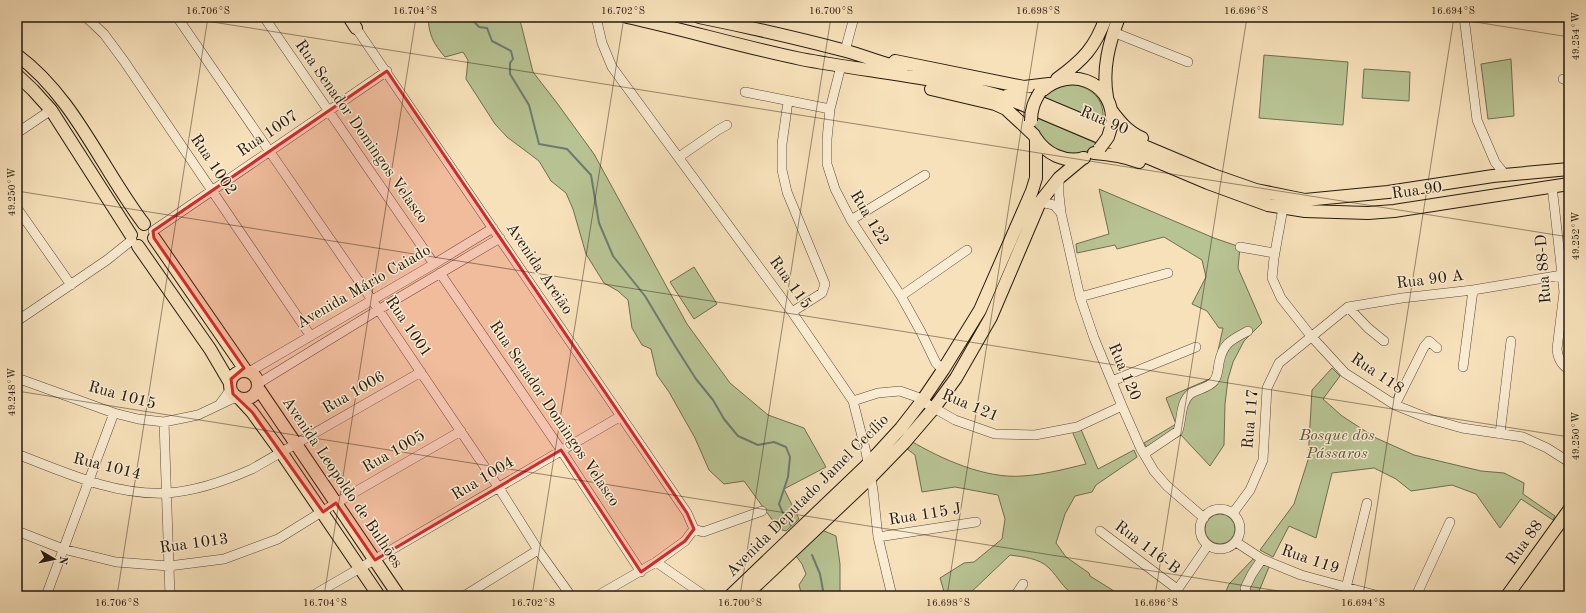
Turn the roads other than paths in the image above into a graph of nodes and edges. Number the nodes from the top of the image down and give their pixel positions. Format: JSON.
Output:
{"nodes":[{"id":1,"x":86,"y":17,"type":"edge"},
{"id":2,"x":177,"y":17,"type":"edge"},
{"id":3,"x":264,"y":17,"type":"edge"},
{"id":4,"x":349,"y":17,"type":"edge"},
{"id":5,"x":596,"y":17,"type":"edge"},
{"id":6,"x":627,"y":17,"type":"edge"},
{"id":7,"x":699,"y":17,"type":"edge"},
{"id":8,"x":854,"y":17,"type":"edge"},
{"id":9,"x":1106,"y":17,"type":"edge"},
{"id":10,"x":1119,"y":17,"type":"edge"},
{"id":11,"x":1464,"y":17,"type":"edge"},
{"id":12,"x":355,"y":22,"type":"edge"},
{"id":13,"x":1114,"y":32,"type":"junction"},
{"id":14,"x":850,"y":52,"type":"junction"},
{"id":15,"x":17,"y":54,"type":"edge"},
{"id":16,"x":1188,"y":62,"type":"dead end"},
{"id":17,"x":841,"y":66,"type":"junction"},
{"id":18,"x":867,"y":70,"type":"junction"},
{"id":19,"x":387,"y":72,"type":"junction"},
{"id":20,"x":17,"y":75,"type":"edge"},
{"id":21,"x":1048,"y":86,"type":"junction"},
{"id":22,"x":744,"y":92,"type":"dead end"},
{"id":23,"x":788,"y":102,"type":"junction"},
{"id":24,"x":1109,"y":104,"type":"junction"},
{"id":25,"x":830,"y":109,"type":"junction"},
{"id":26,"x":51,"y":110,"type":"junction"},
{"id":27,"x":329,"y":111,"type":"junction"},
{"id":28,"x":727,"y":125,"type":"dead end"},
{"id":29,"x":17,"y":133,"type":"edge"},
{"id":30,"x":1035,"y":137,"type":"junction"},
{"id":31,"x":270,"y":151,"type":"junction"},
{"id":32,"x":1092,"y":153,"type":"junction"},
{"id":33,"x":679,"y":157,"type":"junction"},
{"id":34,"x":1495,"y":162,"type":"junction"},
{"id":35,"x":1569,"y":170,"type":"edge"},
{"id":36,"x":925,"y":175,"type":"dead end"},
{"id":37,"x":1494,"y":176,"type":"junction"},
{"id":38,"x":1506,"y":176,"type":"junction"},
{"id":39,"x":1059,"y":178,"type":"junction"},
{"id":40,"x":1569,"y":184,"type":"edge"},
{"id":41,"x":1552,"y":186,"type":"junction"},
{"id":42,"x":212,"y":191,"type":"junction"},
{"id":43,"x":1282,"y":195,"type":"junction"},
{"id":44,"x":1040,"y":202,"type":"junction"},
{"id":45,"x":1268,"y":205,"type":"junction"},
{"id":46,"x":17,"y":208,"type":"edge"},
{"id":47,"x":1283,"y":208,"type":"junction"},
{"id":48,"x":1062,"y":213,"type":"junction"},
{"id":49,"x":851,"y":220,"type":"junction"},
{"id":50,"x":494,"y":228,"type":"junction"},
{"id":51,"x":150,"y":229,"type":"junction"},
{"id":52,"x":500,"y":238,"type":"junction"},
{"id":53,"x":134,"y":241,"type":"junction"},
{"id":54,"x":1240,"y":247,"type":"dead end"},
{"id":55,"x":967,"y":250,"type":"dead end"},
{"id":56,"x":1274,"y":253,"type":"junction"},
{"id":57,"x":434,"y":264,"type":"junction"},
{"id":58,"x":440,"y":273,"type":"junction"},
{"id":59,"x":1168,"y":273,"type":"dead end"},
{"id":60,"x":1562,"y":275,"type":"junction"},
{"id":61,"x":71,"y":285,"type":"junction"},
{"id":62,"x":1473,"y":290,"type":"junction"},
{"id":63,"x":901,"y":296,"type":"junction"},
{"id":64,"x":1080,"y":297,"type":"junction"},
{"id":65,"x":372,"y":300,"type":"junction"},
{"id":66,"x":1348,"y":306,"type":"junction"},
{"id":67,"x":378,"y":310,"type":"junction"},
{"id":68,"x":792,"y":312,"type":"junction"},
{"id":69,"x":17,"y":321,"type":"edge"},
{"id":70,"x":1248,"y":331,"type":"dead end"},
{"id":71,"x":310,"y":335,"type":"junction"},
{"id":72,"x":1311,"y":336,"type":"junction"},
{"id":73,"x":1384,"y":341,"type":"dead end"},
{"id":74,"x":1511,"y":341,"type":"dead end"},
{"id":75,"x":1196,"y":347,"type":"dead end"},
{"id":76,"x":1436,"y":348,"type":"dead end"},
{"id":77,"x":1463,"y":367,"type":"dead end"},
{"id":78,"x":943,"y":370,"type":"junction"},
{"id":79,"x":1569,"y":370,"type":"edge"},
{"id":80,"x":248,"y":371,"type":"junction"},
{"id":81,"x":421,"y":372,"type":"junction"},
{"id":82,"x":17,"y":378,"type":"edge"},
{"id":83,"x":1112,"y":381,"type":"junction"},
{"id":84,"x":259,"y":385,"type":"junction"},
{"id":85,"x":234,"y":392,"type":"junction"},
{"id":86,"x":853,"y":401,"type":"junction"},
{"id":87,"x":922,"y":401,"type":"junction"},
{"id":88,"x":1395,"y":405,"type":"junction"},
{"id":89,"x":1122,"y":406,"type":"junction"},
{"id":90,"x":934,"y":408,"type":"junction"},
{"id":91,"x":114,"y":413,"type":"junction"},
{"id":92,"x":621,"y":416,"type":"junction"},
{"id":93,"x":164,"y":422,"type":"junction"},
{"id":94,"x":461,"y":431,"type":"junction"},
{"id":95,"x":1500,"y":434,"type":"junction"},
{"id":96,"x":297,"y":444,"type":"junction"},
{"id":97,"x":561,"y":450,"type":"junction"},
{"id":98,"x":281,"y":452,"type":"junction"},
{"id":99,"x":17,"y":454,"type":"edge"},
{"id":100,"x":1144,"y":454,"type":"junction"},
{"id":101,"x":1569,"y":462,"type":"edge"},
{"id":102,"x":868,"y":464,"type":"junction"},
{"id":103,"x":871,"y":477,"type":"junction"},
{"id":104,"x":90,"y":481,"type":"junction"},
{"id":105,"x":500,"y":488,"type":"junction"},
{"id":106,"x":167,"y":493,"type":"junction"},
{"id":107,"x":336,"y":503,"type":"junction"},
{"id":108,"x":1367,"y":503,"type":"dead end"},
{"id":109,"x":1569,"y":510,"type":"edge"},
{"id":110,"x":762,"y":511,"type":"dead end"},
{"id":111,"x":323,"y":512,"type":"junction"},
{"id":112,"x":1233,"y":513,"type":"junction"},
{"id":113,"x":1204,"y":518,"type":"junction"},
{"id":114,"x":976,"y":522,"type":"dead end"},
{"id":115,"x":1450,"y":522,"type":"dead end"},
{"id":116,"x":1565,"y":524,"type":"edge"},
{"id":117,"x":694,"y":529,"type":"junction"},
{"id":118,"x":17,"y":531,"type":"edge"},
{"id":119,"x":1100,"y":531,"type":"dead end"},
{"id":120,"x":878,"y":537,"type":"junction"},
{"id":121,"x":1236,"y":542,"type":"junction"},
{"id":122,"x":1208,"y":545,"type":"junction"},
{"id":123,"x":63,"y":549,"type":"junction"},
{"id":124,"x":538,"y":550,"type":"junction"},
{"id":125,"x":1262,"y":559,"type":"junction"},
{"id":126,"x":375,"y":560,"type":"junction"},
{"id":127,"x":656,"y":562,"type":"junction"},
{"id":128,"x":169,"y":566,"type":"junction"},
{"id":129,"x":360,"y":568,"type":"junction"},
{"id":130,"x":641,"y":572,"type":"junction"},
{"id":131,"x":1023,"y":584,"type":"dead end"},
{"id":132,"x":1346,"y":588,"type":"junction"},
{"id":133,"x":1175,"y":593,"type":"edge"},
{"id":134,"x":46,"y":596,"type":"edge"},
{"id":135,"x":170,"y":596,"type":"edge"},
{"id":136,"x":312,"y":596,"type":"edge"},
{"id":137,"x":379,"y":596,"type":"edge"},
{"id":138,"x":399,"y":596,"type":"edge"},
{"id":139,"x":464,"y":596,"type":"edge"},
{"id":140,"x":571,"y":596,"type":"edge"},
{"id":141,"x":597,"y":596,"type":"edge"},
{"id":142,"x":705,"y":596,"type":"edge"},
{"id":143,"x":730,"y":596,"type":"edge"},
{"id":144,"x":745,"y":596,"type":"edge"},
{"id":145,"x":892,"y":596,"type":"edge"},
{"id":146,"x":1015,"y":596,"type":"edge"},
{"id":147,"x":1247,"y":596,"type":"edge"},
{"id":148,"x":1379,"y":596,"type":"edge"},
{"id":149,"x":1416,"y":596,"type":"edge"},
{"id":150,"x":1507,"y":596,"type":"edge"}],
"edges":[{"from":1,"to":42,"type":"street","name":"Rua 1002"},
{"from":2,"to":31,"type":"street","name":"Rua 1001"},
{"from":3,"to":27,"type":"street","name":"Rua Senador Domingos Velasco"},
{"from":4,"to":12,"type":"main road"},
{"from":5,"to":33,"type":"street","name":"Rua 115"},
{"from":6,"to":17,"type":"main road","name":"Rua 90"},
{"from":7,"to":14,"type":"main road","name":"Rua 90"},
{"from":8,"to":14,"type":"street"},
{"from":9,"to":21,"type":"main road"},
{"from":10,"to":13,"type":"main road"},
{"from":11,"to":34,"type":"street"},
{"from":12,"to":19,"type":"street","name":"Avenida Areião"},
{"from":13,"to":16,"type":"street"},
{"from":13,"to":24,"type":"main road"},
{"from":14,"to":21,"type":"main road"},
{"from":14,"to":43,"type":"main road","name":"Rua 90"},
{"from":15,"to":51,"type":"main road"},
{"from":17,"to":18,"type":"main road","name":"Rua 90"},
{"from":17,"to":25,"type":"street","name":"Rua 122"},
{"from":18,"to":30,"type":"main road"},
{"from":18,"to":45,"type":"main road","name":"Rua 90"},
{"from":19,"to":27,"type":"street","name":"Rua 1007"},
{"from":19,"to":50,"type":"street","name":"Avenida Areião"},
{"from":20,"to":26,"type":"main road","name":"Avenida Leopoldo de Bulhões"},
{"from":21,"to":24,"type":"main road"},
{"from":21,"to":30,"type":"main road","bridge":true},
{"from":22,"to":23,"type":"street"},
{"from":23,"to":25,"type":"street"},
{"from":23,"to":68,"type":"street"},
{"from":24,"to":32,"type":"main road","bridge":true},
{"from":24,"to":43,"type":"main road"},
{"from":25,"to":49,"type":"street","name":"Rua 122"},
{"from":26,"to":29,"type":"street"},
{"from":26,"to":53,"type":"main road","name":"Avenida Leopoldo de Bulhões"},
{"from":27,"to":31,"type":"street","name":"Rua 1007"},
{"from":27,"to":57,"type":"street","name":"Rua Senador Domingos Velasco"},
{"from":28,"to":33,"type":"street"},
{"from":30,"to":32,"type":"main road"},
{"from":30,"to":78,"type":"main road","name":"Avenida Deputado Jamel Cecílio"},
{"from":31,"to":42,"type":"street","name":"Rua 1007"},
{"from":31,"to":65,"type":"street","name":"Rua 1001"},
{"from":32,"to":39,"type":"main road","name":"Avenida Deputado Jamel Cecílio"},
{"from":32,"to":45,"type":"main road"},
{"from":33,"to":68,"type":"street","name":"Rua 115"},
{"from":34,"to":37,"type":"street"},
{"from":34,"to":38,"type":"street"},
{"from":35,"to":38,"type":"main road","name":"Rua 90"},
{"from":36,"to":49,"type":"street"},
{"from":37,"to":38,"type":"main road","name":"Rua 90"},
{"from":37,"to":43,"type":"main road","name":"Rua 90"},
{"from":39,"to":44,"type":"main road","name":"Avenida Deputado Jamel Cecílio"},
{"from":39,"to":48,"type":"street","name":"Rua 120"},
{"from":40,"to":41,"type":"main road","name":"Rua 90"},
{"from":41,"to":47,"type":"main road","name":"Rua 90"},
{"from":41,"to":60,"type":"street","name":"Rua 88-D"},
{"from":42,"to":51,"type":"street","name":"Rua 1007"},
{"from":42,"to":71,"type":"street","name":"Rua 1002"},
{"from":44,"to":48,"type":"street"},
{"from":44,"to":90,"type":"main road","name":"Avenida Deputado Jamel Cecílio"},
{"from":45,"to":47,"type":"main road","name":"Rua 90"},
{"from":46,"to":61,"type":"street"},
{"from":47,"to":56,"type":"street","name":"Rua 118"},
{"from":48,"to":64,"type":"street","name":"Rua 120"},
{"from":49,"to":63,"type":"street","name":"Rua 122"},
{"from":50,"to":52,"type":"street","name":"Avenida Areião"},
{"from":50,"to":57,"type":"street","name":"Avenida Mário Caiado"},
{"from":51,"to":53,"type":"main road"},
{"from":51,"to":53,"type":"main road"},
{"from":51,"to":80,"type":"main road"},
{"from":52,"to":58,"type":"street","name":"Avenida Mário Caiado"},
{"from":52,"to":92,"type":"street","name":"Avenida Areião"},
{"from":53,"to":61,"type":"street"},
{"from":53,"to":85,"type":"main road","name":"Avenida Leopoldo de Bulhões"},
{"from":54,"to":56,"type":"street"},
{"from":55,"to":63,"type":"street"},
{"from":56,"to":72,"type":"street","name":"Rua 118"},
{"from":57,"to":65,"type":"street","name":"Avenida Mário Caiado"},
{"from":58,"to":67,"type":"street","name":"Avenida Mário Caiado"},
{"from":58,"to":97,"type":"street","name":"Rua Senador Domingos Velasco"},
{"from":59,"to":64,"type":"street"},
{"from":60,"to":62,"type":"street","name":"Rua 90 A"},
{"from":60,"to":79,"type":"street","name":"Rua 88-D"},
{"from":61,"to":69,"type":"street"},
{"from":62,"to":66,"type":"street","name":"Rua 90 A"},
{"from":62,"to":77,"type":"street"},
{"from":63,"to":78,"type":"street","name":"Rua 122"},
{"from":64,"to":83,"type":"street","name":"Rua 120"},
{"from":65,"to":67,"type":"street","name":"Rua 1001"},
{"from":65,"to":71,"type":"street","name":"Avenida Mário Caiado"},
{"from":66,"to":72,"type":"street"},
{"from":66,"to":73,"type":"street"},
{"from":67,"to":81,"type":"street","name":"Rua 1001"},
{"from":67,"to":84,"type":"street","name":"Avenida Mário Caiado"},
{"from":68,"to":86,"type":"street","name":"Rua 115"},
{"from":70,"to":100,"type":"street"},
{"from":71,"to":80,"type":"street","name":"Avenida Mário Caiado"},
{"from":72,"to":88,"type":"street","name":"Rua 118"},
{"from":72,"to":112,"type":"street","name":"Rua 117"},
{"from":74,"to":95,"type":"street"},
{"from":75,"to":83,"type":"street"},
{"from":76,"to":88,"type":"street"},
{"from":78,"to":87,"type":"main road","name":"Avenida Deputado Jamel Cecílio"},
{"from":80,"to":84,"type":"main road"},
{"from":80,"to":85,"type":"main road"},
{"from":81,"to":94,"type":"street","name":"Rua 1001"},
{"from":81,"to":96,"type":"street","name":"Rua 1006"},
{"from":82,"to":91,"type":"street","name":"Rua 1015"},
{"from":83,"to":89,"type":"street","name":"Rua 120"},
{"from":84,"to":85,"type":"main road"},
{"from":84,"to":96,"type":"main road","name":"Avenida Leopoldo de Bulhões"},
{"from":85,"to":93,"type":"street","name":"Rua 1015"},
{"from":85,"to":98,"type":"main road","name":"Avenida Leopoldo de Bulhões"},
{"from":86,"to":87,"type":"street","name":"Rua 121"},
{"from":86,"to":102,"type":"street","name":"Rua 115"},
{"from":87,"to":90,"type":"street","name":"Rua 121"},
{"from":87,"to":102,"type":"main road","name":"Avenida Deputado Jamel Cecílio"},
{"from":88,"to":95,"type":"street","name":"Rua 118"},
{"from":89,"to":90,"type":"street","name":"Rua 121"},
{"from":89,"to":100,"type":"street","name":"Rua 120"},
{"from":90,"to":103,"type":"main road","name":"Avenida Deputado Jamel Cecílio"},
{"from":91,"to":93,"type":"street","name":"Rua 1015"},
{"from":91,"to":104,"type":"street"},
{"from":92,"to":97,"type":"street","name":"Rua 1004"},
{"from":92,"to":117,"type":"street","name":"Avenida Areião"},
{"from":93,"to":106,"type":"street"},
{"from":94,"to":105,"type":"street","name":"Rua 1001"},
{"from":94,"to":107,"type":"street","name":"Rua 1005"},
{"from":95,"to":101,"type":"street","name":"Rua 118"},
{"from":96,"to":98,"type":"street","name":"Rua 1006"},
{"from":96,"to":107,"type":"main road","name":"Avenida Leopoldo de Bulhões"},
{"from":97,"to":105,"type":"street","name":"Rua 1004"},
{"from":97,"to":130,"type":"street","name":"Rua Senador Domingos Velasco"},
{"from":98,"to":106,"type":"street","name":"Rua 1014"},
{"from":98,"to":111,"type":"main road","name":"Avenida Leopoldo de Bulhões"},
{"from":99,"to":104,"type":"street","name":"Rua 1014"},
{"from":100,"to":113,"type":"street","name":"Rua 120"},
{"from":102,"to":103,"type":"street","name":"Rua 115"},
{"from":102,"to":143,"type":"main road","name":"Avenida Deputado Jamel Cecílio"},
{"from":103,"to":120,"type":"street","name":"Rua 115"},
{"from":103,"to":144,"type":"main road","name":"Avenida Deputado Jamel Cecílio"},
{"from":104,"to":106,"type":"street","name":"Rua 1014"},
{"from":104,"to":123,"type":"street"},
{"from":105,"to":124,"type":"street","name":"Rua 1001"},
{"from":105,"to":126,"type":"street","name":"Rua 1004"},
{"from":106,"to":128,"type":"street"},
{"from":107,"to":111,"type":"street","name":"Rua 1005"},
{"from":107,"to":126,"type":"main road","name":"Avenida Leopoldo de Bulhões"},
{"from":108,"to":132,"type":"street"},
{"from":109,"to":116,"type":"main road","name":"Rua 88"},
{"from":110,"to":117,"type":"street"},
{"from":111,"to":128,"type":"street","name":"Rua 1013"},
{"from":111,"to":129,"type":"main road","name":"Avenida Leopoldo de Bulhões"},
{"from":112,"to":113,"type":"street"},
{"from":112,"to":121,"type":"street"},
{"from":113,"to":122,"type":"street"},
{"from":114,"to":120,"type":"street","name":"Rua 115 J"},
{"from":115,"to":149,"type":"street"},
{"from":116,"to":150,"type":"main road","name":"Rua 88"},
{"from":117,"to":127,"type":"street"},
{"from":118,"to":123,"type":"street","name":"Rua 1013"},
{"from":119,"to":133,"type":"street","name":"Rua 116-B"},
{"from":120,"to":145,"type":"street","name":"Rua 115"},
{"from":121,"to":122,"type":"street"},
{"from":121,"to":125,"type":"street","name":"Rua 119"},
{"from":122,"to":133,"type":"street"},
{"from":123,"to":128,"type":"street","name":"Rua 1013"},
{"from":123,"to":134,"type":"street"},
{"from":124,"to":139,"type":"street"},
{"from":124,"to":140,"type":"street","name":"Rua 1001"},
{"from":125,"to":132,"type":"street","name":"Rua 119"},
{"from":125,"to":147,"type":"street"},
{"from":126,"to":129,"type":"street","name":"Rua 1004"},
{"from":126,"to":138,"type":"main road","name":"Avenida Leopoldo de Bulhões"},
{"from":127,"to":130,"type":"street"},
{"from":127,"to":142,"type":"street"},
{"from":128,"to":135,"type":"street"},
{"from":129,"to":136,"type":"street","name":"Rua 1004"},
{"from":129,"to":137,"type":"main road","name":"Avenida Leopoldo de Bulhões"},
{"from":130,"to":141,"type":"street"},
{"from":131,"to":146,"type":"street"},
{"from":132,"to":148,"type":"street","name":"Rua 119"}]}
